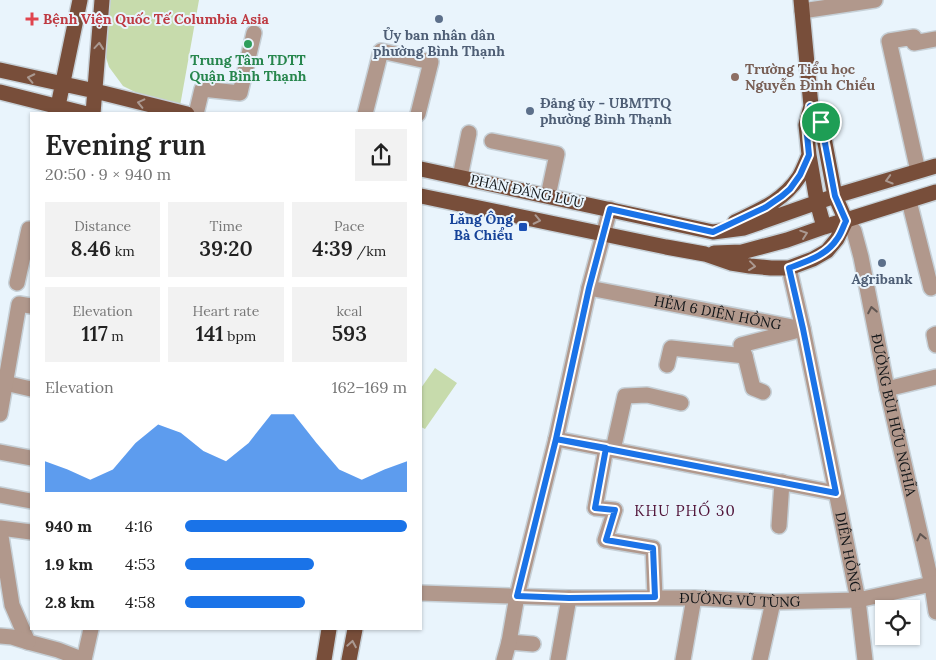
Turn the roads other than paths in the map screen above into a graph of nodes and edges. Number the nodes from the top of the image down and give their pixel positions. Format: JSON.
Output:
{"nodes":[{"id":1,"x":80,"y":0,"type":"edge"},
{"id":2,"x":102,"y":0,"type":"edge"},
{"id":3,"x":875,"y":0,"type":"edge"},
{"id":4,"x":802,"y":5,"type":"edge"},
{"id":5,"x":254,"y":33,"type":"dead end"},
{"id":6,"x":936,"y":39,"type":"edge"},
{"id":7,"x":0,"y":70,"type":"edge"},
{"id":8,"x":63,"y":84,"type":"junction"},
{"id":9,"x":95,"y":91,"type":"junction"},
{"id":10,"x":0,"y":92,"type":"edge"},
{"id":11,"x":58,"y":106,"type":"junction"},
{"id":12,"x":810,"y":106,"type":"junction"},
{"id":13,"x":80,"y":112,"type":"edge"},
{"id":14,"x":93,"y":112,"type":"edge"},
{"id":15,"x":179,"y":112,"type":"edge"},
{"id":16,"x":196,"y":112,"type":"edge"},
{"id":17,"x":370,"y":112,"type":"edge"},
{"id":18,"x":418,"y":112,"type":"edge"},
{"id":19,"x":469,"y":133,"type":"dead end"},
{"id":20,"x":492,"y":141,"type":"dead end"},
{"id":21,"x":809,"y":155,"type":"junction"},
{"id":22,"x":936,"y":166,"type":"edge"},
{"id":23,"x":424,"y":169,"type":"edge"},
{"id":24,"x":918,"y":171,"type":"junction"},
{"id":25,"x":460,"y":177,"type":"junction"},
{"id":26,"x":422,"y":187,"type":"edge"},
{"id":27,"x":936,"y":192,"type":"edge"},
{"id":28,"x":422,"y":196,"type":"edge"},
{"id":29,"x":548,"y":196,"type":"junction"},
{"id":30,"x":835,"y":196,"type":"junction"},
{"id":31,"x":909,"y":201,"type":"junction"},
{"id":32,"x":817,"y":202,"type":"junction"},
{"id":33,"x":610,"y":209,"type":"junction"},
{"id":34,"x":846,"y":221,"type":"junction"},
{"id":35,"x":824,"y":227,"type":"junction"},
{"id":36,"x":30,"y":229,"type":"edge"},
{"id":37,"x":713,"y":232,"type":"junction"},
{"id":38,"x":604,"y":234,"type":"junction"},
{"id":39,"x":705,"y":254,"type":"junction"},
{"id":40,"x":789,"y":268,"type":"junction"},
{"id":41,"x":17,"y":283,"type":"dead end"},
{"id":42,"x":589,"y":288,"type":"junction"},
{"id":43,"x":931,"y":288,"type":"dead end"},
{"id":44,"x":30,"y":306,"type":"edge"},
{"id":45,"x":803,"y":329,"type":"junction"},
{"id":46,"x":936,"y":334,"type":"edge"},
{"id":47,"x":936,"y":345,"type":"edge"},
{"id":48,"x":745,"y":356,"type":"junction"},
{"id":49,"x":667,"y":365,"type":"dead end"},
{"id":50,"x":936,"y":377,"type":"edge"},
{"id":51,"x":5,"y":383,"type":"junction"},
{"id":52,"x":30,"y":389,"type":"edge"},
{"id":53,"x":887,"y":389,"type":"junction"},
{"id":54,"x":763,"y":392,"type":"dead end"},
{"id":55,"x":681,"y":402,"type":"dead end"},
{"id":56,"x":0,"y":414,"type":"edge"},
{"id":57,"x":556,"y":439,"type":"junction"},
{"id":58,"x":610,"y":449,"type":"junction"},
{"id":59,"x":0,"y":452,"type":"edge"},
{"id":60,"x":30,"y":458,"type":"edge"},
{"id":61,"x":782,"y":482,"type":"junction"},
{"id":62,"x":836,"y":493,"type":"junction"},
{"id":63,"x":0,"y":495,"type":"edge"},
{"id":64,"x":30,"y":501,"type":"edge"},
{"id":65,"x":779,"y":526,"type":"dead end"},
{"id":66,"x":0,"y":529,"type":"edge"},
{"id":67,"x":30,"y":532,"type":"edge"},
{"id":68,"x":934,"y":584,"type":"edge"},
{"id":69,"x":422,"y":593,"type":"edge"},
{"id":70,"x":517,"y":596,"type":"junction"},
{"id":71,"x":655,"y":597,"type":"junction"},
{"id":72,"x":569,"y":598,"type":"junction"},
{"id":73,"x":694,"y":598,"type":"junction"},
{"id":74,"x":858,"y":600,"type":"junction"},
{"id":75,"x":773,"y":602,"type":"junction"},
{"id":76,"x":936,"y":612,"type":"edge"},
{"id":77,"x":91,"y":630,"type":"edge"},
{"id":78,"x":329,"y":630,"type":"edge"},
{"id":79,"x":355,"y":630,"type":"edge"},
{"id":80,"x":0,"y":636,"type":"edge"},
{"id":81,"x":28,"y":642,"type":"junction"},
{"id":82,"x":509,"y":642,"type":"junction"},
{"id":83,"x":533,"y":644,"type":"dead end"},
{"id":84,"x":84,"y":660,"type":"edge"},
{"id":85,"x":324,"y":660,"type":"edge"},
{"id":86,"x":349,"y":660,"type":"edge"},
{"id":87,"x":504,"y":660,"type":"edge"},
{"id":88,"x":558,"y":660,"type":"edge"},
{"id":89,"x":683,"y":660,"type":"edge"},
{"id":90,"x":760,"y":660,"type":"edge"},
{"id":91,"x":865,"y":660,"type":"edge"}],
"edges":[{"from":1,"to":8,"type":"main road"},
{"from":9,"to":2,"type":"main road","one_way":true},
{"from":3,"to":4,"type":"street"},
{"from":4,"to":12,"type":"main road"},
{"from":5,"to":16,"type":"street"},
{"from":6,"to":24,"type":"street"},
{"from":8,"to":7,"type":"main road","one_way":true},
{"from":8,"to":9,"type":"main road"},
{"from":8,"to":11,"type":"main road"},
{"from":9,"to":14,"type":"main road"},
{"from":15,"to":9,"type":"main road","one_way":true},
{"from":10,"to":11,"type":"main road"},
{"from":11,"to":13,"type":"main road"},
{"from":12,"to":21,"type":"main road"},
{"from":12,"to":30,"type":"main road"},
{"from":17,"to":18,"type":"street"},
{"from":19,"to":25,"type":"street"},
{"from":20,"to":29,"type":"street"},
{"from":21,"to":32,"type":"main road"},
{"from":21,"to":37,"type":"main road"},
{"from":22,"to":24,"type":"main road","name":"PHAN ĐĂNG LƯU"},
{"from":23,"to":25,"type":"main road","name":"PHAN ĐĂNG LƯU"},
{"from":23,"to":26,"type":"main road"},
{"from":24,"to":30,"type":"main road","name":"PHAN ĐĂNG LƯU","one_way":true},
{"from":25,"to":29,"type":"main road","name":"PHAN ĐĂNG LƯU"},
{"from":27,"to":31,"type":"main road"},
{"from":28,"to":38,"type":"main road","name":"PHAN ĐĂNG LƯU","one_way":true},
{"from":29,"to":33,"type":"main road","name":"PHAN ĐĂNG LƯU"},
{"from":30,"to":32,"type":"main road","name":"PHAN ĐĂNG LƯU"},
{"from":30,"to":34,"type":"main road"},
{"from":31,"to":34,"type":"main road"},
{"from":31,"to":43,"type":"street"},
{"from":32,"to":35,"type":"main road"},
{"from":32,"to":37,"type":"main road","name":"PHAN ĐĂNG LƯU"},
{"from":33,"to":37,"type":"main road","name":"PHAN ĐĂNG LƯU"},
{"from":33,"to":38,"type":"street"},
{"from":34,"to":35,"type":"main road","name":"PHAN ĐĂNG LƯU"},
{"from":34,"to":40,"type":"main road","name":"PHAN ĐĂNG LƯU"},
{"from":53,"to":34,"type":"street","name":"ĐƯỜNG BÙI HỮU NGHĨA","one_way":true},
{"from":39,"to":35,"type":"main road","name":"PHAN ĐĂNG LƯU","one_way":true},
{"from":36,"to":41,"type":"street"},
{"from":38,"to":39,"type":"main road","name":"PHAN ĐĂNG LƯU"},
{"from":38,"to":42,"type":"street"},
{"from":39,"to":40,"type":"main road","name":"PHAN ĐĂNG LƯU","one_way":true},
{"from":40,"to":45,"type":"street","name":"DIÊN HỒNG"},
{"from":42,"to":45,"type":"street","name":"HẺM 6 DIÊN HỒNG"},
{"from":42,"to":57,"type":"street"},
{"from":44,"to":51,"type":"street"},
{"from":45,"to":48,"type":"street","name":"HẺM 6 DIÊN HỒNG"},
{"from":45,"to":62,"type":"street","name":"DIÊN HỒNG"},
{"from":46,"to":47,"type":"street"},
{"from":48,"to":49,"type":"street"},
{"from":48,"to":54,"type":"street"},
{"from":50,"to":53,"type":"street"},
{"from":51,"to":52,"type":"street"},
{"from":51,"to":56,"type":"street"},
{"from":68,"to":53,"type":"street","name":"ĐƯỜNG BÙI HỮU NGHĨA","one_way":true},
{"from":55,"to":58,"type":"street"},
{"from":57,"to":58,"type":"street"},
{"from":57,"to":70,"type":"street"},
{"from":58,"to":61,"type":"street"},
{"from":58,"to":71,"type":"street"},
{"from":59,"to":60,"type":"street"},
{"from":61,"to":62,"type":"street"},
{"from":61,"to":65,"type":"street"},
{"from":62,"to":74,"type":"street","name":"DIÊN HỒNG"},
{"from":63,"to":64,"type":"street"},
{"from":66,"to":67,"type":"street"},
{"from":66,"to":81,"type":"street"},
{"from":68,"to":74,"type":"street","name":"ĐƯỜNG VŨ TÙNG"},
{"from":68,"to":76,"type":"street","name":"ĐƯỜNG BÙI HỮU NGHĨA"},
{"from":69,"to":70,"type":"street","name":"ĐƯỜNG VŨ TÙNG"},
{"from":70,"to":72,"type":"street","name":"ĐƯỜNG VŨ TÙNG"},
{"from":70,"to":82,"type":"street"},
{"from":71,"to":72,"type":"street","name":"ĐƯỜNG VŨ TÙNG"},
{"from":71,"to":73,"type":"street","name":"ĐƯỜNG VŨ TÙNG"},
{"from":72,"to":88,"type":"street"},
{"from":73,"to":75,"type":"street","name":"ĐƯỜNG VŨ TÙNG"},
{"from":73,"to":89,"type":"street"},
{"from":74,"to":75,"type":"street","name":"ĐƯỜNG VŨ TÙNG"},
{"from":74,"to":91,"type":"street","name":"DIÊN HỒNG"},
{"from":75,"to":90,"type":"street"},
{"from":77,"to":84,"type":"street"},
{"from":78,"to":85,"type":"main road"},
{"from":86,"to":79,"type":"main road","one_way":true},
{"from":80,"to":81,"type":"street"},
{"from":81,"to":84,"type":"street"},
{"from":82,"to":83,"type":"street"},
{"from":82,"to":87,"type":"street"}]}
